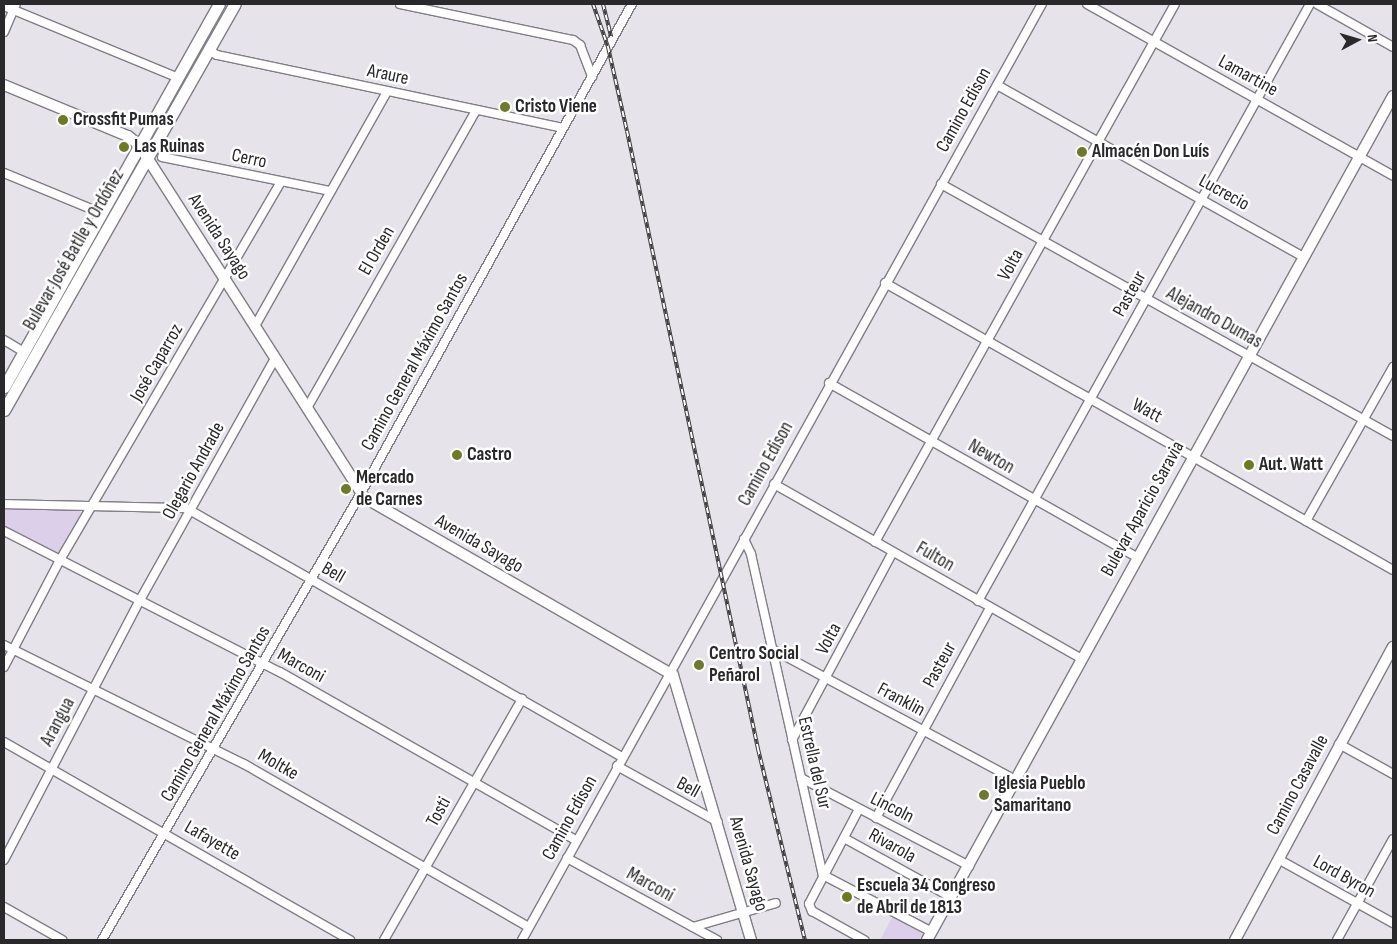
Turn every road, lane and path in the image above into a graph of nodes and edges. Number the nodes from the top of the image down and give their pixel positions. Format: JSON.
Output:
{"nodes":[{"id":1,"x":219,"y":4,"type":"edge"},
{"id":2,"x":235,"y":4,"type":"edge"},
{"id":3,"x":400,"y":4,"type":"edge"},
{"id":4,"x":632,"y":4,"type":"edge"},
{"id":5,"x":1042,"y":4,"type":"edge"},
{"id":6,"x":1087,"y":4,"type":"edge"},
{"id":7,"x":1175,"y":4,"type":"edge"},
{"id":8,"x":1310,"y":4,"type":"edge"},
{"id":9,"x":1318,"y":4,"type":"edge"},
{"id":10,"x":4,"y":6,"type":"edge"},
{"id":11,"x":15,"y":7,"type":"edge"},
{"id":12,"x":4,"y":32,"type":"edge"},
{"id":13,"x":1154,"y":42,"type":"junction"},
{"id":14,"x":1393,"y":47,"type":"edge"},
{"id":15,"x":209,"y":50,"type":"junction"},
{"id":16,"x":176,"y":77,"type":"junction"},
{"id":17,"x":592,"y":77,"type":"junction"},
{"id":18,"x":4,"y":85,"type":"edge"},
{"id":19,"x":997,"y":85,"type":"junction"},
{"id":20,"x":387,"y":92,"type":"junction"},
{"id":21,"x":1393,"y":96,"type":"edge"},
{"id":22,"x":1256,"y":100,"type":"junction"},
{"id":23,"x":476,"y":111,"type":"junction"},
{"id":24,"x":562,"y":128,"type":"junction"},
{"id":25,"x":1099,"y":143,"type":"junction"},
{"id":26,"x":139,"y":145,"type":"junction"},
{"id":27,"x":147,"y":156,"type":"junction"},
{"id":28,"x":162,"y":156,"type":"dead end"},
{"id":29,"x":1358,"y":156,"type":"junction"},
{"id":30,"x":4,"y":173,"type":"edge"},
{"id":31,"x":1393,"y":176,"type":"edge"},
{"id":32,"x":282,"y":182,"type":"junction"},
{"id":33,"x":940,"y":184,"type":"junction"},
{"id":34,"x":330,"y":191,"type":"junction"},
{"id":35,"x":1201,"y":199,"type":"junction"},
{"id":36,"x":101,"y":213,"type":"junction"},
{"id":37,"x":1043,"y":242,"type":"junction"},
{"id":38,"x":1304,"y":257,"type":"junction"},
{"id":39,"x":225,"y":279,"type":"junction"},
{"id":40,"x":885,"y":283,"type":"junction"},
{"id":41,"x":1146,"y":299,"type":"junction"},
{"id":42,"x":256,"y":326,"type":"junction"},
{"id":43,"x":4,"y":340,"type":"edge"},
{"id":44,"x":987,"y":341,"type":"junction"},
{"id":45,"x":24,"y":352,"type":"junction"},
{"id":46,"x":1249,"y":356,"type":"junction"},
{"id":47,"x":275,"y":358,"type":"junction"},
{"id":48,"x":1393,"y":367,"type":"edge"},
{"id":49,"x":829,"y":383,"type":"junction"},
{"id":50,"x":4,"y":387,"type":"edge"},
{"id":51,"x":1090,"y":399,"type":"junction"},
{"id":52,"x":308,"y":408,"type":"junction"},
{"id":53,"x":4,"y":410,"type":"edge"},
{"id":54,"x":1363,"y":420,"type":"junction"},
{"id":55,"x":1393,"y":436,"type":"edge"},
{"id":56,"x":930,"y":441,"type":"junction"},
{"id":57,"x":1194,"y":455,"type":"junction"},
{"id":58,"x":774,"y":484,"type":"junction"},
{"id":59,"x":361,"y":493,"type":"junction"},
{"id":60,"x":1034,"y":500,"type":"junction"},
{"id":61,"x":4,"y":504,"type":"edge"},
{"id":62,"x":92,"y":505,"type":"junction"},
{"id":63,"x":190,"y":511,"type":"junction"},
{"id":64,"x":1306,"y":521,"type":"junction"},
{"id":65,"x":4,"y":530,"type":"edge"},
{"id":66,"x":744,"y":539,"type":"junction"},
{"id":67,"x":875,"y":542,"type":"junction"},
{"id":68,"x":893,"y":552,"type":"junction"},
{"id":69,"x":1137,"y":557,"type":"junction"},
{"id":70,"x":60,"y":560,"type":"junction"},
{"id":71,"x":1393,"y":570,"type":"edge"},
{"id":72,"x":312,"y":580,"type":"junction"},
{"id":73,"x":140,"y":600,"type":"junction"},
{"id":74,"x":978,"y":601,"type":"junction"},
{"id":75,"x":990,"y":608,"type":"junction"},
{"id":76,"x":4,"y":645,"type":"edge"},
{"id":77,"x":1393,"y":647,"type":"edge"},
{"id":78,"x":772,"y":649,"type":"junction"},
{"id":79,"x":13,"y":650,"type":"junction"},
{"id":80,"x":1080,"y":658,"type":"junction"},
{"id":81,"x":264,"y":664,"type":"junction"},
{"id":82,"x":4,"y":667,"type":"edge"},
{"id":83,"x":670,"y":673,"type":"junction"},
{"id":84,"x":827,"y":678,"type":"junction"},
{"id":85,"x":94,"y":689,"type":"junction"},
{"id":86,"x":522,"y":699,"type":"junction"},
{"id":87,"x":923,"y":730,"type":"junction"},
{"id":88,"x":792,"y":740,"type":"junction"},
{"id":89,"x":4,"y":742,"type":"edge"},
{"id":90,"x":1339,"y":744,"type":"junction"},
{"id":91,"x":214,"y":749,"type":"junction"},
{"id":92,"x":622,"y":757,"type":"junction"},
{"id":93,"x":617,"y":766,"type":"junction"},
{"id":94,"x":51,"y":769,"type":"junction"},
{"id":95,"x":1393,"y":774,"type":"edge"},
{"id":96,"x":801,"y":778,"type":"junction"},
{"id":97,"x":1015,"y":780,"type":"junction"},
{"id":98,"x":474,"y":783,"type":"junction"},
{"id":99,"x":859,"y":810,"type":"junction"},
{"id":100,"x":876,"y":818,"type":"junction"},
{"id":101,"x":718,"y":822,"type":"junction"},
{"id":102,"x":166,"y":833,"type":"junction"},
{"id":103,"x":844,"y":838,"type":"junction"},
{"id":104,"x":1393,"y":839,"type":"edge"},
{"id":105,"x":576,"y":840,"type":"junction"},
{"id":106,"x":567,"y":858,"type":"junction"},
{"id":107,"x":1278,"y":859,"type":"junction"},
{"id":108,"x":4,"y":860,"type":"edge"},
{"id":109,"x":969,"y":866,"type":"junction"},
{"id":110,"x":425,"y":870,"type":"junction"},
{"id":111,"x":823,"y":875,"type":"junction"},
{"id":112,"x":951,"y":897,"type":"junction"},
{"id":113,"x":776,"y":903,"type":"dead end"},
{"id":114,"x":1357,"y":903,"type":"junction"},
{"id":115,"x":4,"y":906,"type":"edge"},
{"id":116,"x":743,"y":912,"type":"junction"},
{"id":117,"x":1393,"y":923,"type":"edge"},
{"id":118,"x":529,"y":927,"type":"junction"},
{"id":119,"x":692,"y":927,"type":"junction"},
{"id":120,"x":929,"y":936,"type":"edge"},
{"id":121,"x":62,"y":940,"type":"edge"},
{"id":122,"x":102,"y":940,"type":"edge"},
{"id":123,"x":350,"y":940,"type":"edge"},
{"id":124,"x":384,"y":940,"type":"edge"},
{"id":125,"x":522,"y":940,"type":"edge"},
{"id":126,"x":717,"y":940,"type":"edge"},
{"id":127,"x":751,"y":940,"type":"edge"},
{"id":128,"x":864,"y":940,"type":"edge"},
{"id":129,"x":1235,"y":940,"type":"edge"},
{"id":130,"x":1337,"y":940,"type":"edge"}],
"edges":[{"from":1,"to":16,"type":"main road","name":"Bulevar José Batlle y Ordóñez"},
{"from":2,"to":15,"type":"main road","name":"Bulevar José Batlle y Ordóñez"},
{"from":3,"to":17,"type":"street"},
{"from":4,"to":17,"type":"street","name":"Camino General Máximo Santos"},
{"from":5,"to":19,"type":"street","name":"Camino Edison"},
{"from":6,"to":13,"type":"street","name":"Lamartine"},
{"from":7,"to":13,"type":"street","name":"Volta"},
{"from":8,"to":22,"type":"street","name":"Pasteur"},
{"from":9,"to":14,"type":"street"},
{"from":10,"to":11,"type":"street"},
{"from":11,"to":12,"type":"street"},
{"from":11,"to":16,"type":"street"},
{"from":13,"to":22,"type":"street","name":"Lamartine"},
{"from":13,"to":25,"type":"street","name":"Volta"},
{"from":15,"to":20,"type":"street","name":"Araure"},
{"from":15,"to":27,"type":"main road","name":"Bulevar José Batlle y Ordóñez"},
{"from":16,"to":26,"type":"main road","name":"Bulevar José Batlle y Ordóñez"},
{"from":17,"to":24,"type":"street","name":"Camino General Máximo Santos"},
{"from":18,"to":26,"type":"street","name":"Avenida Sayago"},
{"from":19,"to":25,"type":"street","name":"Lucrecio"},
{"from":19,"to":33,"type":"street","name":"Camino Edison"},
{"from":20,"to":23,"type":"street","name":"Araure"},
{"from":20,"to":34,"type":"street"},
{"from":21,"to":29,"type":"street","name":"Bulevar Aparicio Saravia"},
{"from":22,"to":29,"type":"street","name":"Lamartine"},
{"from":22,"to":35,"type":"street","name":"Pasteur"},
{"from":23,"to":24,"type":"street","name":"Araure"},
{"from":23,"to":52,"type":"street","name":"El Orden"},
{"from":24,"to":59,"type":"street","name":"Camino General Máximo Santos"},
{"from":25,"to":35,"type":"street","name":"Lucrecio"},
{"from":25,"to":37,"type":"street","name":"Volta"},
{"from":26,"to":27,"type":"street","name":"Avenida Sayago"},
{"from":26,"to":36,"type":"main road","name":"Bulevar José Batlle y Ordóñez"},
{"from":27,"to":39,"type":"street","name":"Avenida Sayago"},
{"from":27,"to":53,"type":"main road","name":"Bulevar José Batlle y Ordóñez"},
{"from":28,"to":32,"type":"street","name":"Cerro"},
{"from":29,"to":31,"type":"street","name":"Lamartine"},
{"from":29,"to":38,"type":"street","name":"Bulevar Aparicio Saravia"},
{"from":30,"to":36,"type":"street"},
{"from":32,"to":34,"type":"street","name":"Cerro"},
{"from":32,"to":39,"type":"street","name":"José Caparroz"},
{"from":33,"to":37,"type":"street","name":"Alejandro Dumas"},
{"from":33,"to":40,"type":"street","name":"Camino Edison"},
{"from":34,"to":42,"type":"street"},
{"from":35,"to":38,"type":"street","name":"Lucrecio"},
{"from":35,"to":41,"type":"street","name":"Pasteur"},
{"from":36,"to":45,"type":"main road","name":"Bulevar José Batlle y Ordóñez"},
{"from":37,"to":41,"type":"street","name":"Alejandro Dumas"},
{"from":37,"to":44,"type":"street","name":"Volta"},
{"from":38,"to":46,"type":"street","name":"Bulevar Aparicio Saravia"},
{"from":39,"to":42,"type":"street","name":"Avenida Sayago"},
{"from":39,"to":62,"type":"street","name":"José Caparroz"},
{"from":40,"to":44,"type":"street","name":"Watt"},
{"from":40,"to":49,"type":"street","name":"Camino Edison"},
{"from":41,"to":46,"type":"street","name":"Alejandro Dumas"},
{"from":41,"to":51,"type":"street","name":"Pasteur"},
{"from":42,"to":47,"type":"street","name":"Avenida Sayago"},
{"from":43,"to":45,"type":"street"},
{"from":44,"to":51,"type":"street","name":"Watt"},
{"from":44,"to":56,"type":"street","name":"Volta"},
{"from":45,"to":50,"type":"main road","name":"Bulevar José Batlle y Ordóñez"},
{"from":46,"to":54,"type":"street","name":"Alejandro Dumas"},
{"from":46,"to":57,"type":"street","name":"Bulevar Aparicio Saravia"},
{"from":47,"to":52,"type":"street","name":"Avenida Sayago"},
{"from":47,"to":63,"type":"street","name":"Olegario Andrade"},
{"from":48,"to":54,"type":"street"},
{"from":49,"to":56,"type":"street","name":"Newton"},
{"from":49,"to":58,"type":"street","name":"Camino Edison"},
{"from":51,"to":57,"type":"street","name":"Watt"},
{"from":51,"to":60,"type":"street","name":"Pasteur"},
{"from":52,"to":59,"type":"street","name":"Avenida Sayago"},
{"from":54,"to":55,"type":"street","name":"Alejandro Dumas"},
{"from":54,"to":64,"type":"street"},
{"from":56,"to":60,"type":"street","name":"Newton"},
{"from":56,"to":67,"type":"street","name":"Volta"},
{"from":57,"to":64,"type":"street","name":"Watt"},
{"from":57,"to":69,"type":"street","name":"Bulevar Aparicio Saravia"},
{"from":58,"to":66,"type":"street","name":"Camino Edison"},
{"from":58,"to":67,"type":"street","name":"Fulton"},
{"from":59,"to":72,"type":"street","name":"Camino General Máximo Santos"},
{"from":59,"to":83,"type":"street","name":"Avenida Sayago"},
{"from":60,"to":69,"type":"street","name":"Newton"},
{"from":60,"to":74,"type":"street","name":"Pasteur"},
{"from":61,"to":62,"type":"street","name":"Bell"},
{"from":62,"to":63,"type":"street","name":"Bell"},
{"from":62,"to":70,"type":"street","name":"José Caparroz"},
{"from":63,"to":72,"type":"street","name":"Bell"},
{"from":63,"to":73,"type":"street","name":"Olegario Andrade"},
{"from":64,"to":71,"type":"street","name":"Watt"},
{"from":65,"to":70,"type":"street","name":"Marconi"},
{"from":66,"to":78,"type":"street","name":"Estrella del Sur"},
{"from":66,"to":83,"type":"street","name":"Camino Edison"},
{"from":67,"to":68,"type":"street","name":"Fulton"},
{"from":68,"to":74,"type":"street","name":"Fulton"},
{"from":68,"to":84,"type":"street","name":"Volta"},
{"from":69,"to":80,"type":"street","name":"Bulevar Aparicio Saravia"},
{"from":70,"to":73,"type":"street","name":"Marconi"},
{"from":70,"to":79,"type":"street","name":"José Caparroz"},
{"from":72,"to":81,"type":"street","name":"Camino General Máximo Santos"},
{"from":72,"to":86,"type":"street","name":"Bell"},
{"from":73,"to":81,"type":"street","name":"Marconi"},
{"from":73,"to":85,"type":"street","name":"Arangua"},
{"from":74,"to":75,"type":"street","name":"Fulton"},
{"from":75,"to":80,"type":"street","name":"Fulton"},
{"from":75,"to":87,"type":"street","name":"Pasteur"},
{"from":76,"to":79,"type":"street","name":"Moltke"},
{"from":77,"to":90,"type":"street","name":"Camino Casavalle"},
{"from":78,"to":84,"type":"street","name":"Franklin"},
{"from":78,"to":88,"type":"street","name":"Estrella del Sur"},
{"from":79,"to":82,"type":"street","name":"José Caparroz"},
{"from":79,"to":85,"type":"street","name":"Moltke"},
{"from":80,"to":97,"type":"street","name":"Bulevar Aparicio Saravia"},
{"from":81,"to":91,"type":"street","name":"Camino General Máximo Santos"},
{"from":81,"to":98,"type":"street","name":"Marconi"},
{"from":83,"to":92,"type":"street","name":"Camino Edison"},
{"from":83,"to":101,"type":"street","name":"Avenida Sayago"},
{"from":84,"to":87,"type":"street","name":"Franklin"},
{"from":84,"to":88,"type":"street","name":"Volta"},
{"from":85,"to":91,"type":"street","name":"Moltke"},
{"from":85,"to":94,"type":"street","name":"Arangua"},
{"from":86,"to":92,"type":"street","name":"Bell"},
{"from":86,"to":98,"type":"street","name":"Tosti"},
{"from":87,"to":97,"type":"street","name":"Franklin"},
{"from":87,"to":100,"type":"street","name":"Pasteur"},
{"from":88,"to":96,"type":"street","name":"Estrella del Sur"},
{"from":89,"to":94,"type":"street","name":"Lafayette"},
{"from":90,"to":95,"type":"street"},
{"from":90,"to":107,"type":"street","name":"Camino Casavalle"},
{"from":91,"to":102,"type":"street","name":"Camino General Máximo Santos"},
{"from":91,"to":110,"type":"street","name":"Moltke"},
{"from":92,"to":93,"type":"street","name":"Camino Edison"},
{"from":93,"to":101,"type":"street","name":"Bell"},
{"from":93,"to":105,"type":"street","name":"Camino Edison"},
{"from":94,"to":102,"type":"street","name":"Lafayette"},
{"from":94,"to":108,"type":"street","name":"Arangua"},
{"from":96,"to":99,"type":"street","name":"Lincoln"},
{"from":96,"to":111,"type":"street","name":"Estrella del Sur"},
{"from":97,"to":109,"type":"street","name":"Bulevar Aparicio Saravia"},
{"from":98,"to":105,"type":"street","name":"Marconi"},
{"from":98,"to":110,"type":"street","name":"Tosti"},
{"from":99,"to":100,"type":"street","name":"Lincoln"},
{"from":99,"to":103,"type":"street"},
{"from":100,"to":109,"type":"street","name":"Lincoln"},
{"from":101,"to":116,"type":"street","name":"Avenida Sayago"},
{"from":102,"to":122,"type":"street","name":"Camino General Máximo Santos"},
{"from":102,"to":123,"type":"street","name":"Lafayette"},
{"from":103,"to":111,"type":"street"},
{"from":103,"to":112,"type":"street","name":"Rivarola"},
{"from":104,"to":114,"type":"street"},
{"from":105,"to":106,"type":"street","name":"Camino Edison"},
{"from":106,"to":118,"type":"street","name":"Camino Edison"},
{"from":106,"to":119,"type":"street","name":"Marconi"},
{"from":107,"to":114,"type":"street","name":"Lord Byron"},
{"from":107,"to":129,"type":"street","name":"Camino Casavalle"},
{"from":109,"to":112,"type":"street","name":"Bulevar Aparicio Saravia"},
{"from":110,"to":118,"type":"street","name":"Moltke"},
{"from":110,"to":124,"type":"street","name":"Tosti"},
{"from":111,"to":120,"type":"street"},
{"from":111,"to":128,"type":"street"},
{"from":112,"to":120,"type":"street","name":"Bulevar Aparicio Saravia"},
{"from":113,"to":116,"type":"street"},
{"from":114,"to":117,"type":"street","name":"Lord Byron"},
{"from":114,"to":130,"type":"street"},
{"from":115,"to":121,"type":"street"},
{"from":116,"to":119,"type":"street"},
{"from":116,"to":127,"type":"street","name":"Avenida Sayago"},
{"from":118,"to":125,"type":"street","name":"Camino Edison"},
{"from":119,"to":126,"type":"street","name":"Marconi"}]}
